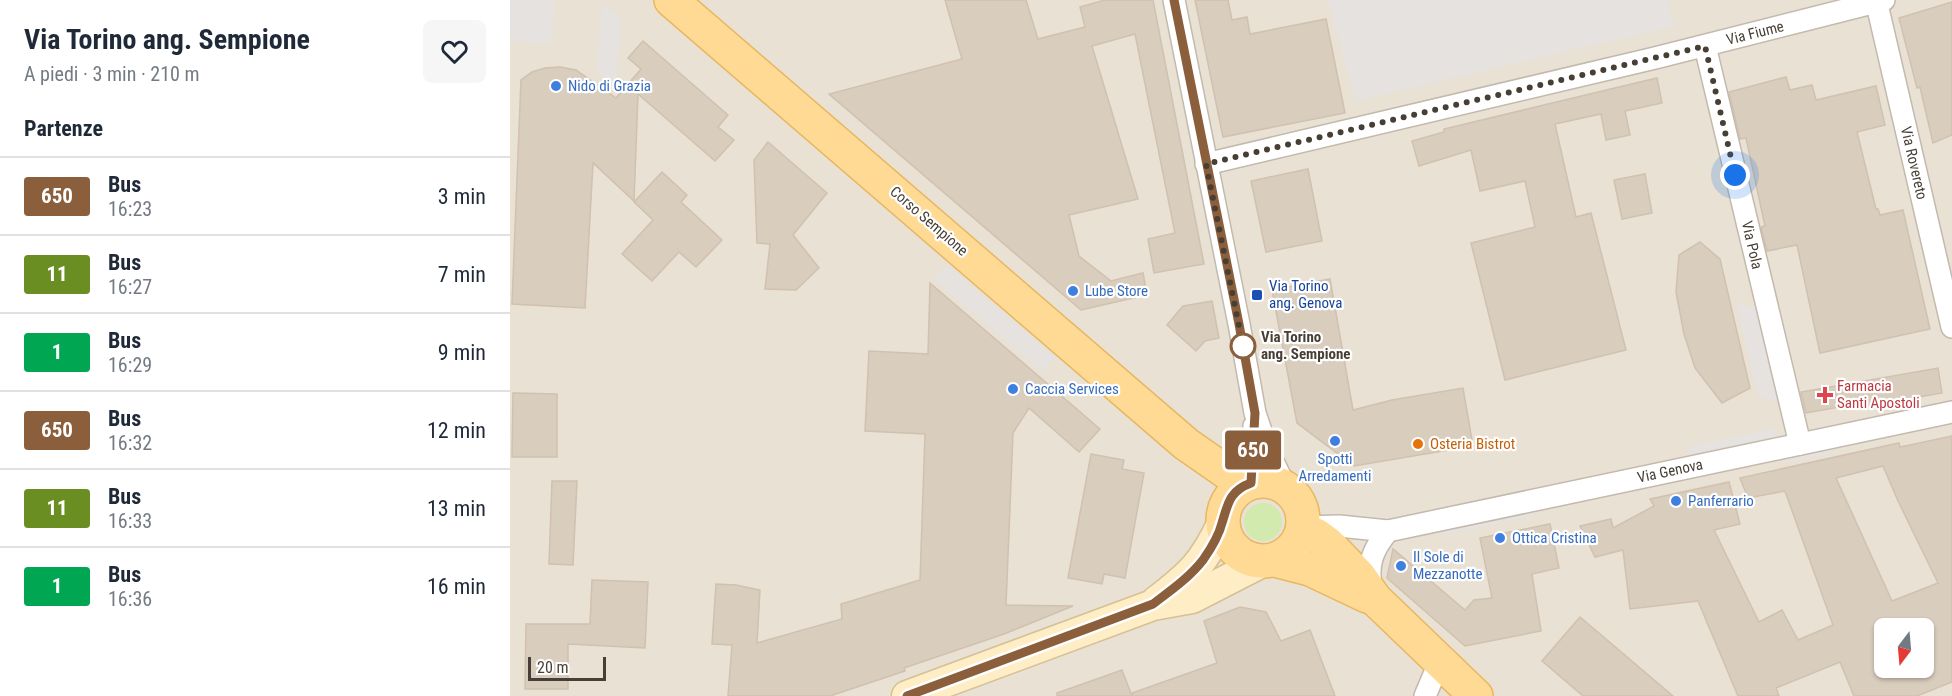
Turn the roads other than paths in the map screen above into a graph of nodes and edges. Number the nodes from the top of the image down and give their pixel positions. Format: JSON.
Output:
{"nodes":[{"id":1,"x":671,"y":0,"type":"edge"},
{"id":2,"x":1174,"y":0,"type":"edge"},
{"id":3,"x":1878,"y":1,"type":"edge"},
{"id":4,"x":1705,"y":46,"type":"junction"},
{"id":5,"x":1206,"y":164,"type":"junction"},
{"id":6,"x":1952,"y":327,"type":"edge"},
{"id":7,"x":1952,"y":412,"type":"edge"},
{"id":8,"x":1255,"y":413,"type":"junction"},
{"id":9,"x":1186,"y":444,"type":"junction"},
{"id":10,"x":1800,"y":444,"type":"junction"},
{"id":11,"x":1248,"y":484,"type":"junction"},
{"id":12,"x":1286,"y":488,"type":"junction"},
{"id":13,"x":1223,"y":518,"type":"junction"},
{"id":14,"x":1303,"y":529,"type":"junction"},
{"id":15,"x":1388,"y":531,"type":"junction"},
{"id":16,"x":1269,"y":561,"type":"junction"},
{"id":17,"x":1374,"y":599,"type":"junction"},
{"id":18,"x":1153,"y":604,"type":"junction"},
{"id":19,"x":1439,"y":663,"type":"junction"},
{"id":20,"x":907,"y":696,"type":"edge"},
{"id":21,"x":1425,"y":696,"type":"edge"},
{"id":22,"x":1476,"y":696,"type":"edge"}],
"edges":[{"from":1,"to":9,"type":"main road","name":"Corso Sempione"},
{"from":2,"to":5,"type":"street"},
{"from":3,"to":4,"type":"street","name":"Via Fiume"},
{"from":3,"to":6,"type":"street","name":"Via Rovereto"},
{"from":4,"to":5,"type":"street","name":"Via Fiume"},
{"from":4,"to":10,"type":"street","name":"Via Pola"},
{"from":5,"to":8,"type":"street"},
{"from":7,"to":10,"type":"street","name":"Via Genova"},
{"from":8,"to":11,"type":"street"},
{"from":8,"to":12,"type":"street"},
{"from":9,"to":11,"type":"main road","name":"Corso Sempione"},
{"from":9,"to":13,"type":"main road","name":"Corso Sempione"},
{"from":10,"to":15,"type":"street","name":"Via Genova"},
{"from":11,"to":12,"type":"main road","name":"Corso Sempione"},
{"from":11,"to":13,"type":"main road"},
{"from":12,"to":14,"type":"main road"},
{"from":13,"to":16,"type":"main road","name":"Corso Sempione"},
{"from":13,"to":18,"type":"street"},
{"from":14,"to":15,"type":"street","name":"Via Genova"},
{"from":14,"to":16,"type":"main road"},
{"from":14,"to":17,"type":"main road","name":"Corso Sempione"},
{"from":15,"to":17,"type":"street"},
{"from":16,"to":17,"type":"main road","name":"Corso Sempione"},
{"from":16,"to":18,"type":"street"},
{"from":17,"to":19,"type":"main road","name":"Corso Sempione"},
{"from":18,"to":20,"type":"street"},
{"from":19,"to":21,"type":"street"},
{"from":19,"to":22,"type":"main road","name":"Corso Sempione"}]}
